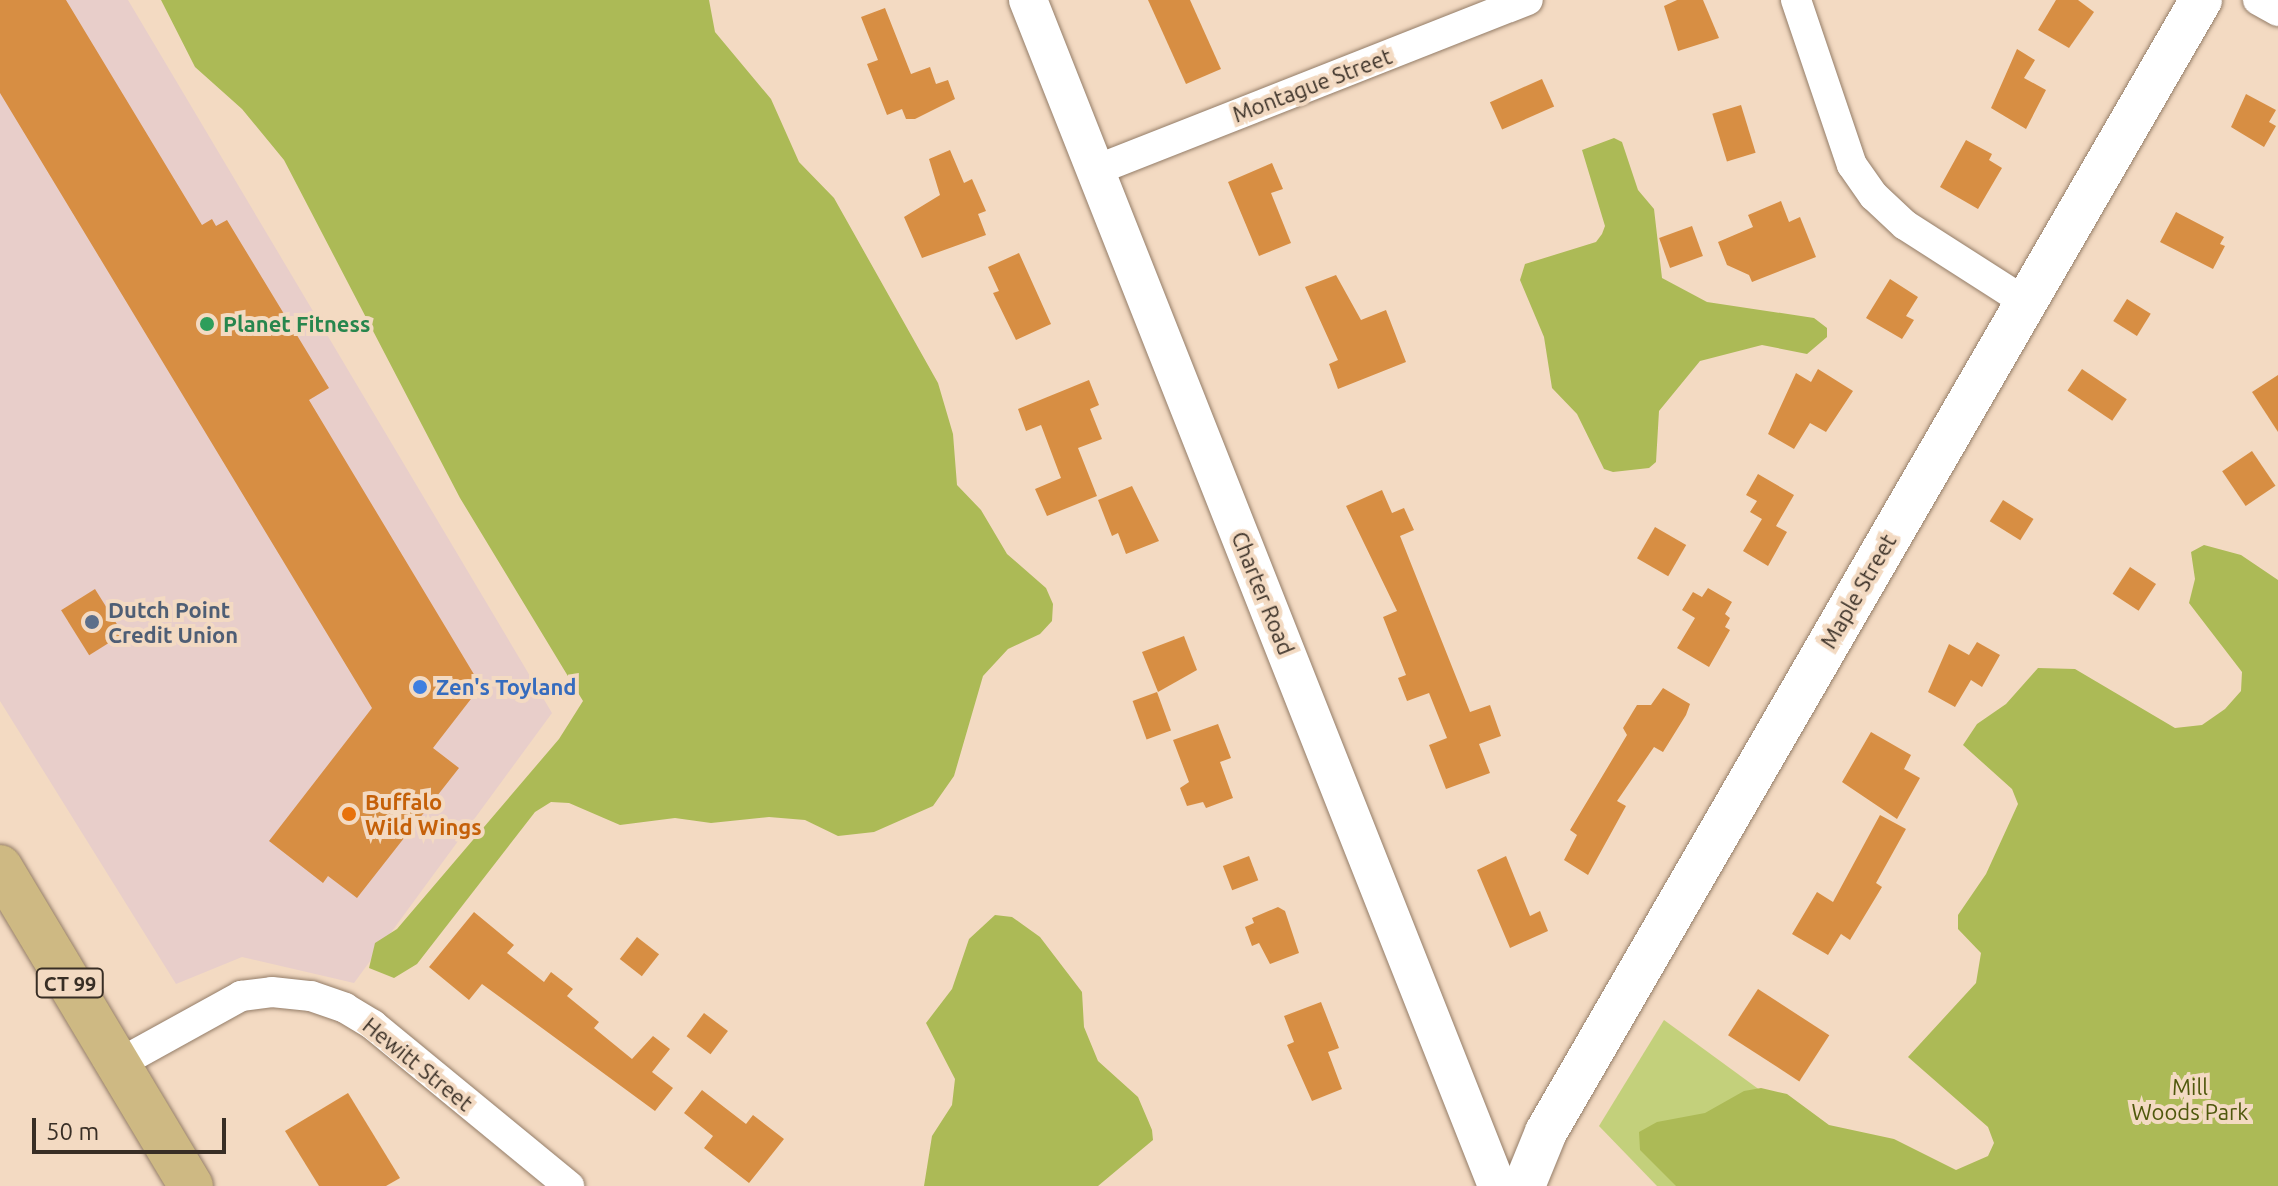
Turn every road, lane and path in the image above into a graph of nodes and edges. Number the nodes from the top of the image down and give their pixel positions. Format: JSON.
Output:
{"nodes":[{"id":1,"x":1028,"y":0,"type":"edge"},
{"id":2,"x":1528,"y":0,"type":"edge"},
{"id":3,"x":1796,"y":0,"type":"edge"},
{"id":4,"x":2201,"y":0,"type":"edge"},
{"id":5,"x":2258,"y":0,"type":"edge"},
{"id":6,"x":2278,"y":11,"type":"edge"},
{"id":7,"x":1096,"y":170,"type":"junction"},
{"id":8,"x":2024,"y":301,"type":"junction"},
{"id":9,"x":0,"y":867,"type":"edge"},
{"id":10,"x":118,"y":1064,"type":"junction"},
{"id":11,"x":191,"y":1186,"type":"edge"},
{"id":12,"x":569,"y":1186,"type":"edge"},
{"id":13,"x":1497,"y":1186,"type":"edge"},
{"id":14,"x":1524,"y":1186,"type":"edge"}],
"edges":[{"from":1,"to":7,"type":"street","name":"Charter Road"},
{"from":2,"to":7,"type":"street","name":"Montague Street"},
{"from":3,"to":8,"type":"street"},
{"from":4,"to":8,"type":"main road","name":"Maple Street"},
{"from":5,"to":6,"type":"street"},
{"from":7,"to":13,"type":"street","name":"Charter Road"},
{"from":8,"to":14,"type":"main road","name":"Maple Street"},
{"from":9,"to":10,"type":"main road","number":"CT 99"},
{"from":10,"to":11,"type":"main road","number":"CT 99"},
{"from":10,"to":12,"type":"street","name":"Hewitt Street"}]}
